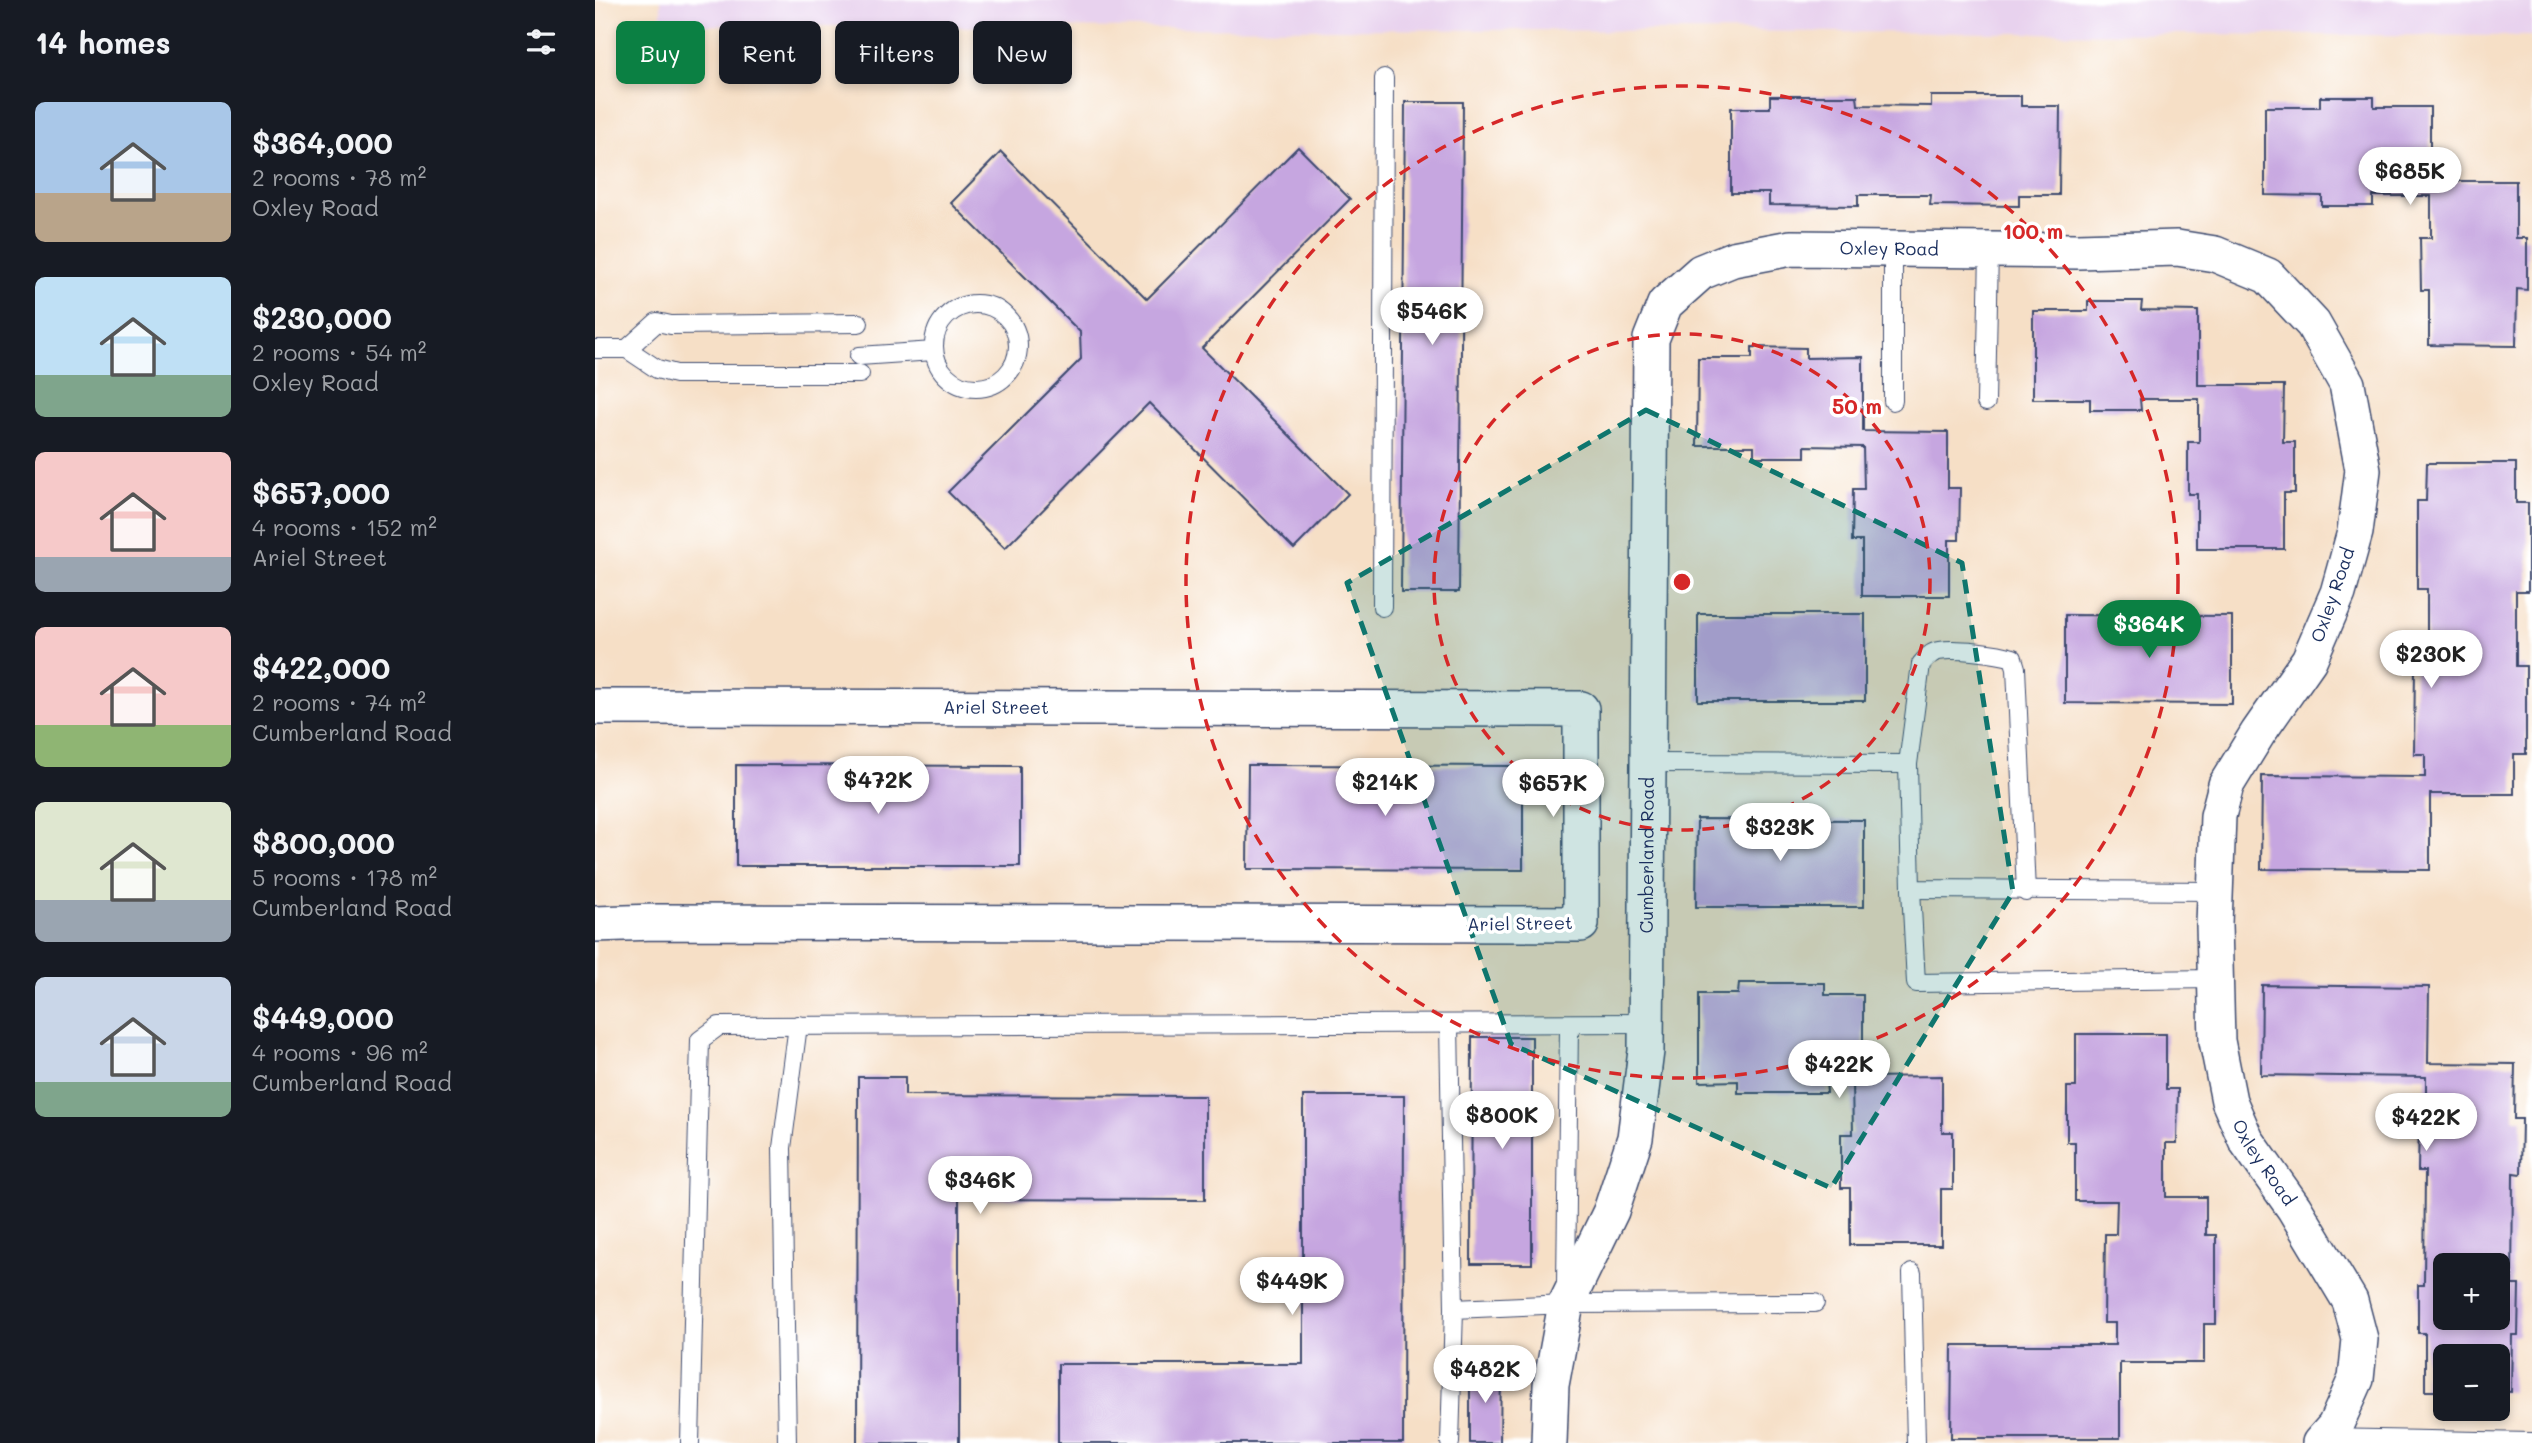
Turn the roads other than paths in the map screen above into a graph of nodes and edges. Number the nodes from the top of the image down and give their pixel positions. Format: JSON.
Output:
{"nodes":[{"id":1,"x":1384,"y":78,"type":"dead end"},
{"id":2,"x":1893,"y":249,"type":"junction"},
{"id":3,"x":1989,"y":250,"type":"junction"},
{"id":4,"x":1701,"y":272,"type":"joint"},
{"id":5,"x":859,"y":323,"type":"dead end"},
{"id":6,"x":595,"y":349,"type":"edge"},
{"id":7,"x":627,"y":349,"type":"junction"},
{"id":8,"x":934,"y":351,"type":"junction"},
{"id":9,"x":859,"y":355,"type":"dead end"},
{"id":10,"x":860,"y":374,"type":"dead end"},
{"id":11,"x":1893,"y":401,"type":"dead end"},
{"id":12,"x":1986,"y":402,"type":"dead end"},
{"id":13,"x":1382,"y":607,"type":"dead end"},
{"id":14,"x":595,"y":707,"type":"edge"},
{"id":15,"x":1649,"y":763,"type":"junction"},
{"id":16,"x":1907,"y":764,"type":"junction"},
{"id":17,"x":1911,"y":889,"type":"junction"},
{"id":18,"x":2216,"y":891,"type":"junction"},
{"id":19,"x":2025,"y":892,"type":"junction"},
{"id":20,"x":595,"y":924,"type":"edge"},
{"id":21,"x":2215,"y":979,"type":"junction"},
{"id":22,"x":1646,"y":1023,"type":"junction"},
{"id":23,"x":1449,"y":1024,"type":"junction"},
{"id":24,"x":1569,"y":1024,"type":"junction"},
{"id":25,"x":798,"y":1025,"type":"junction"},
{"id":26,"x":1912,"y":1273,"type":"dead end"},
{"id":27,"x":1815,"y":1303,"type":"dead end"},
{"id":28,"x":1566,"y":1304,"type":"junction"},
{"id":29,"x":1454,"y":1309,"type":"junction"},
{"id":30,"x":2323,"y":1440,"type":"edge"},
{"id":31,"x":2532,"y":1442,"type":"edge"},
{"id":32,"x":690,"y":1443,"type":"edge"},
{"id":33,"x":787,"y":1443,"type":"edge"},
{"id":34,"x":1450,"y":1443,"type":"edge"},
{"id":35,"x":1549,"y":1443,"type":"edge"},
{"id":36,"x":1916,"y":1443,"type":"edge"}],
"edges":[{"from":1,"to":13,"type":"lane"},
{"from":2,"to":3,"type":"street","name":"Oxley Road"},
{"from":2,"to":4,"type":"street","name":"Oxley Road"},
{"from":2,"to":11,"type":"lane"},
{"from":3,"to":12,"type":"lane"},
{"from":3,"to":18,"type":"street","name":"Oxley Road"},
{"from":4,"to":15,"type":"street","name":"Cumberland Road"},
{"from":5,"to":7,"type":"lane"},
{"from":6,"to":7,"type":"lane"},
{"from":7,"to":10,"type":"lane"},
{"from":8,"to":8,"type":"lane"},
{"from":8,"to":9,"type":"lane"},
{"from":14,"to":20,"type":"street","name":"Ariel Street"},
{"from":15,"to":16,"type":"lane"},
{"from":15,"to":22,"type":"street","name":"Cumberland Road"},
{"from":16,"to":17,"type":"lane"},
{"from":16,"to":19,"type":"lane"},
{"from":17,"to":19,"type":"lane"},
{"from":17,"to":21,"type":"lane"},
{"from":18,"to":19,"type":"lane"},
{"from":18,"to":21,"type":"street","name":"Oxley Road"},
{"from":21,"to":30,"type":"street","name":"Oxley Road"},
{"from":22,"to":24,"type":"lane"},
{"from":22,"to":28,"type":"street","name":"Cumberland Road"},
{"from":23,"to":24,"type":"lane"},
{"from":23,"to":25,"type":"lane"},
{"from":23,"to":29,"type":"lane"},
{"from":24,"to":28,"type":"lane"},
{"from":25,"to":32,"type":"lane"},
{"from":25,"to":33,"type":"lane"},
{"from":26,"to":36,"type":"lane"},
{"from":27,"to":28,"type":"lane"},
{"from":28,"to":29,"type":"lane"},
{"from":28,"to":35,"type":"street","name":"Cumberland Road"},
{"from":29,"to":34,"type":"lane"},
{"from":30,"to":31,"type":"lane"}]}
